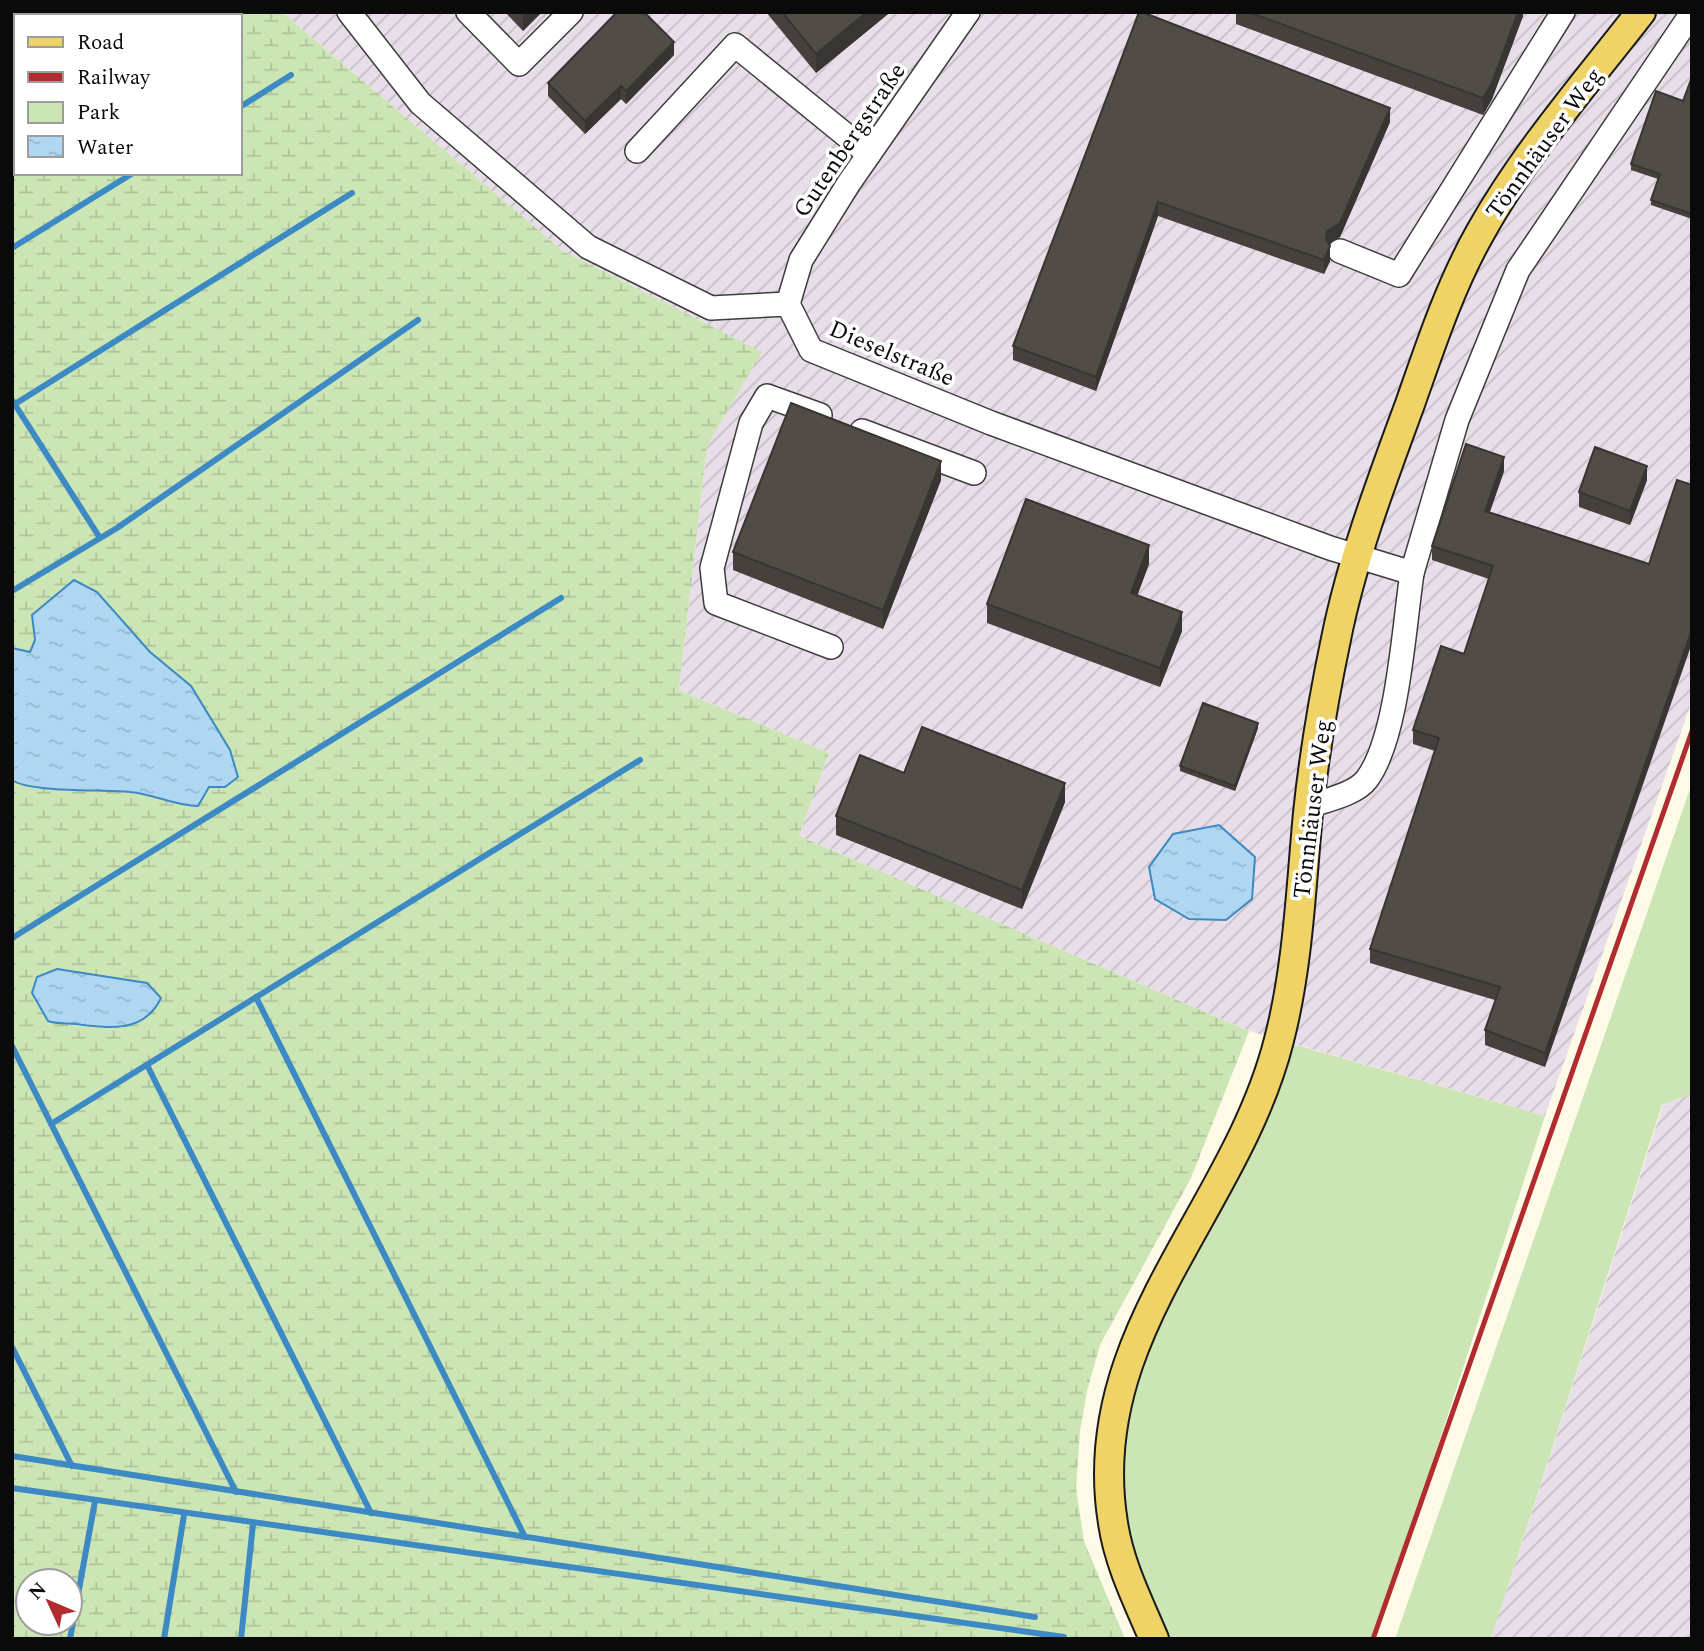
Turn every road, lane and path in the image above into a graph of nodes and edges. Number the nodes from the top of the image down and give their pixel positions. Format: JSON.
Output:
{"nodes":[{"id":1,"x":349,"y":12,"type":"edge"},
{"id":2,"x":468,"y":12,"type":"edge"},
{"id":3,"x":571,"y":12,"type":"edge"},
{"id":4,"x":968,"y":12,"type":"edge"},
{"id":5,"x":1563,"y":12,"type":"edge"},
{"id":6,"x":1641,"y":12,"type":"edge"},
{"id":7,"x":1692,"y":13,"type":"edge"},
{"id":8,"x":637,"y":151,"type":"dead end"},
{"id":9,"x":869,"y":154,"type":"junction"},
{"id":10,"x":1340,"y":251,"type":"dead end"},
{"id":11,"x":788,"y":304,"type":"junction"},
{"id":12,"x":974,"y":473,"type":"dead end"},
{"id":13,"x":1357,"y":556,"type":"junction"},
{"id":14,"x":1412,"y":573,"type":"junction"},
{"id":15,"x":831,"y":647,"type":"dead end"},
{"id":16,"x":1309,"y":806,"type":"junction"},
{"id":17,"x":1154,"y":1639,"type":"edge"}],
"edges":[{"from":1,"to":11,"type":"street"},
{"from":2,"to":3,"type":"street"},
{"from":4,"to":9,"type":"street","name":"Gutenbergstraße"},
{"from":5,"to":10,"type":"street"},
{"from":6,"to":13,"type":"main road","name":"Tönnhäuser Weg"},
{"from":7,"to":14,"type":"street"},
{"from":8,"to":9,"type":"street"},
{"from":9,"to":11,"type":"street","name":"Gutenbergstraße"},
{"from":11,"to":13,"type":"street","name":"Dieselstraße"},
{"from":12,"to":15,"type":"street"},
{"from":13,"to":14,"type":"street","name":"Dieselstraße"},
{"from":13,"to":16,"type":"main road","name":"Tönnhäuser Weg"},
{"from":14,"to":16,"type":"street"},
{"from":16,"to":17,"type":"main road","name":"Tönnhäuser Weg"}]}
